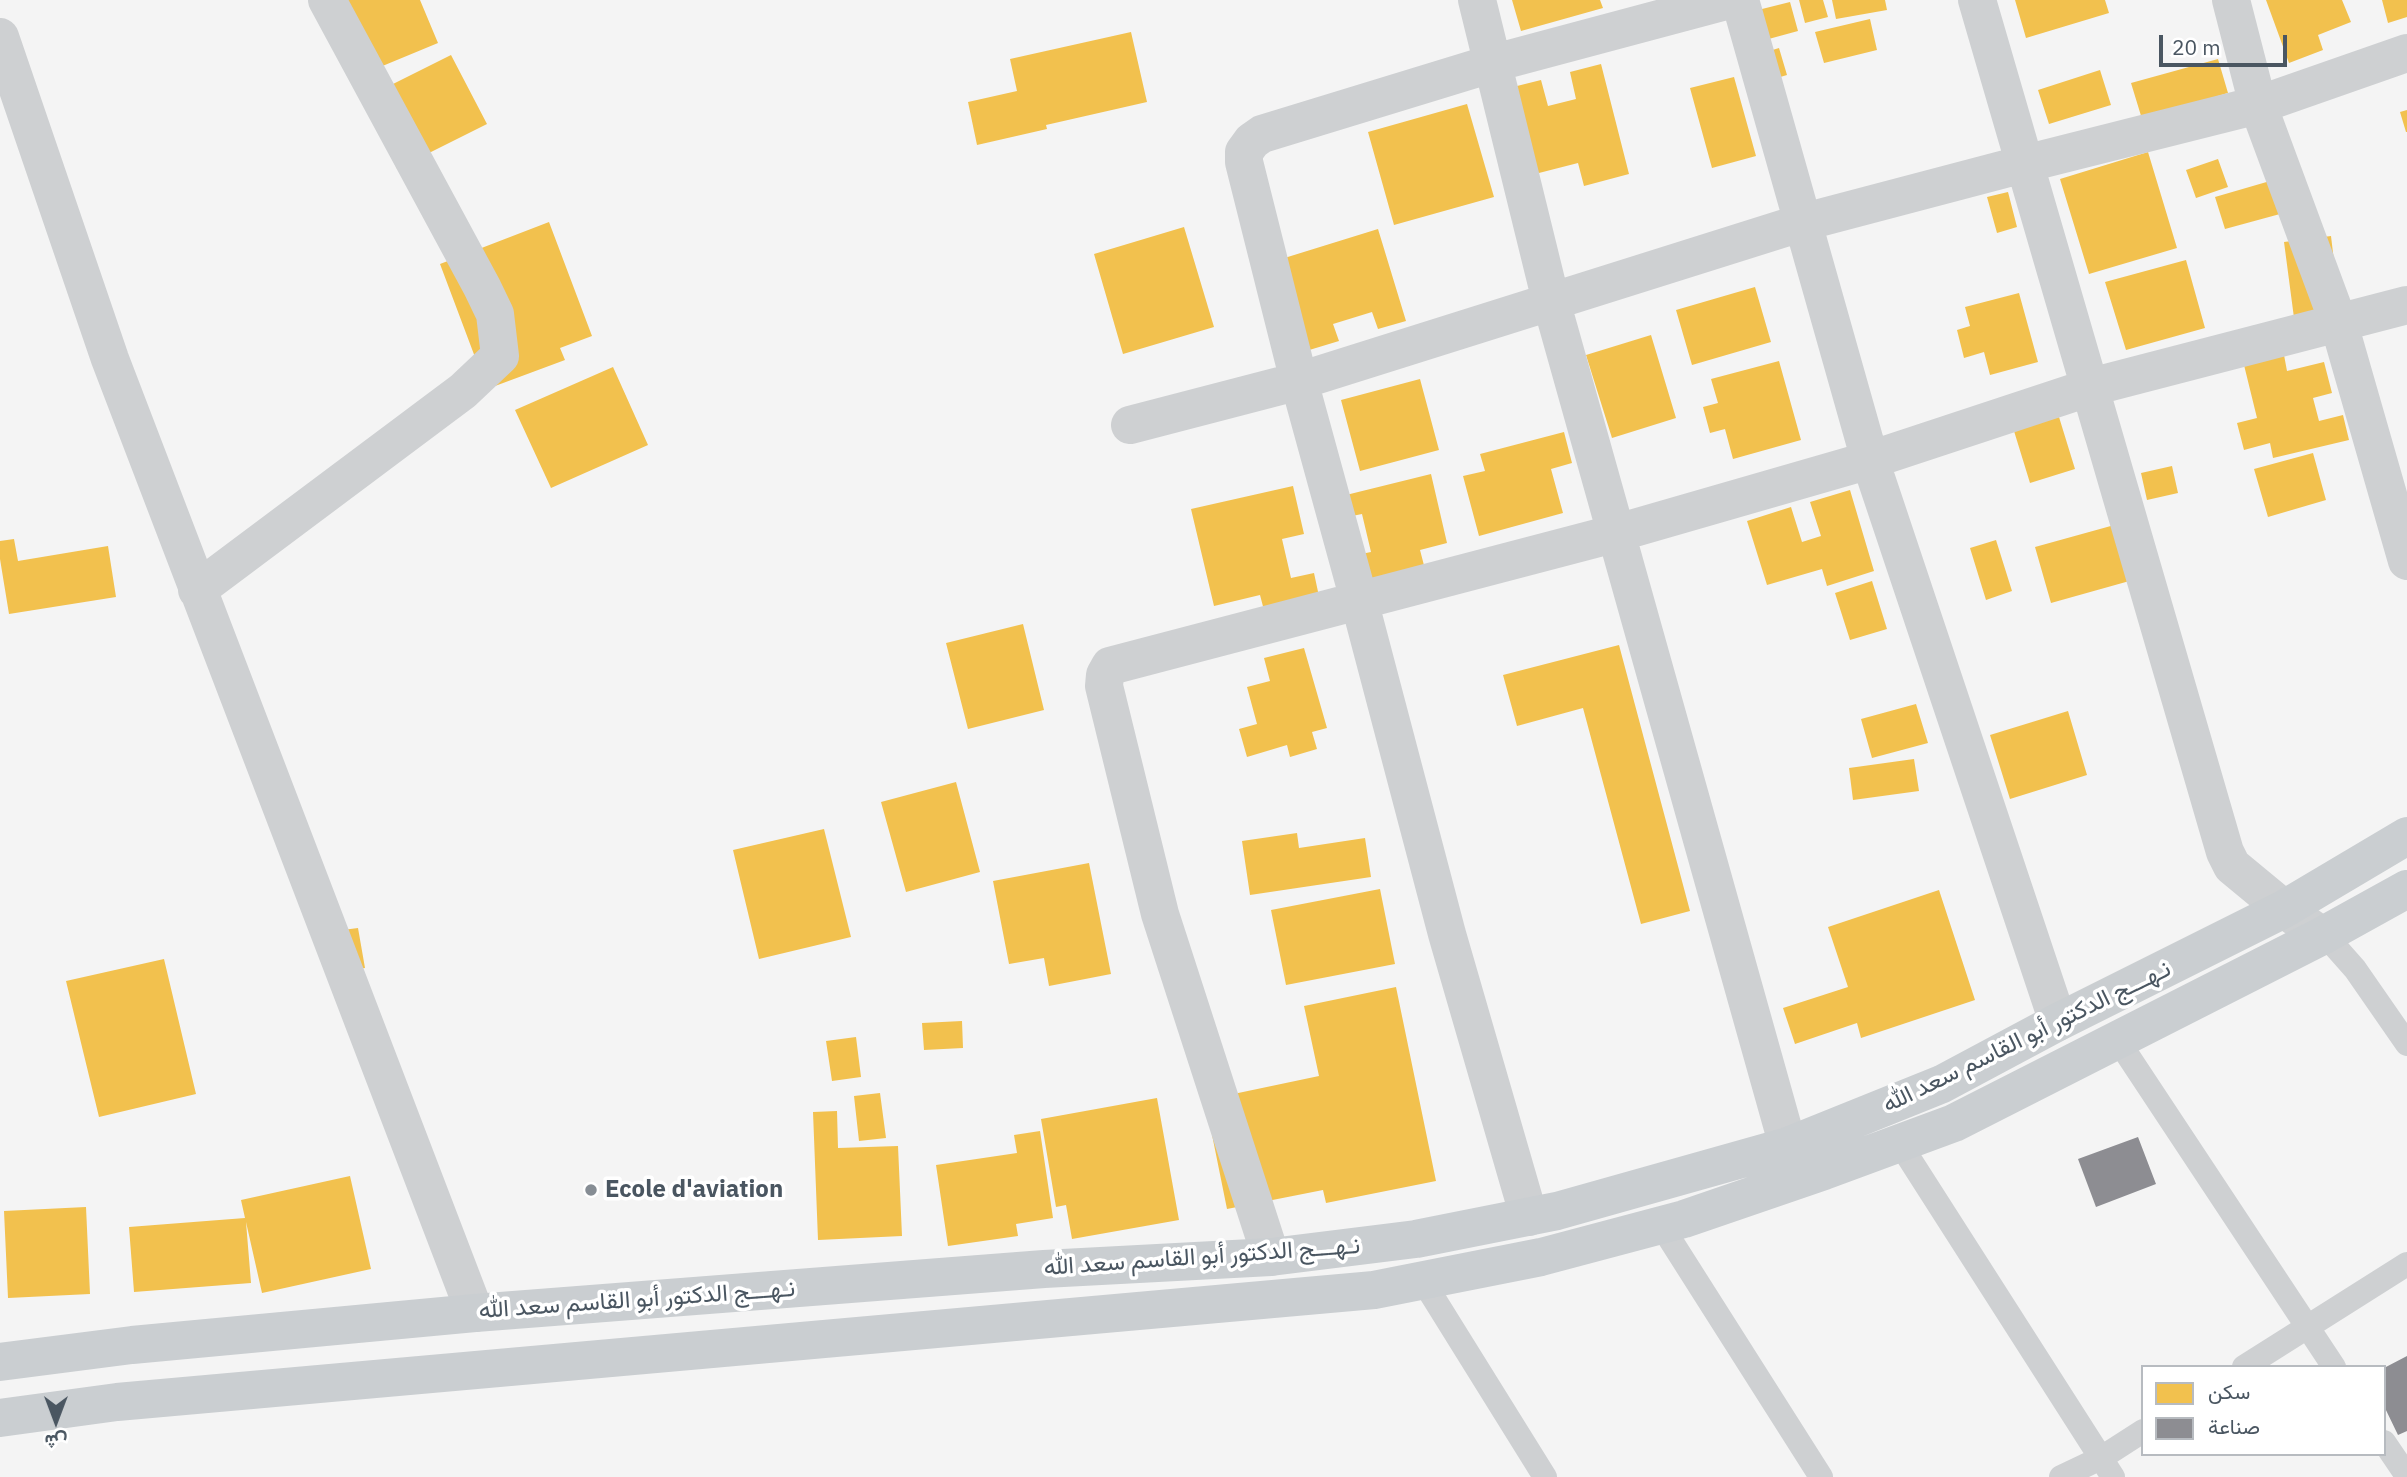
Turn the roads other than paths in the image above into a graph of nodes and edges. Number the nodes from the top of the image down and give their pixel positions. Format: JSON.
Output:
{"nodes":[{"id":1,"x":327,"y":0,"type":"edge"},
{"id":2,"x":1477,"y":0,"type":"edge"},
{"id":3,"x":1730,"y":0,"type":"edge"},
{"id":4,"x":1740,"y":0,"type":"edge"},
{"id":5,"x":1977,"y":0,"type":"edge"},
{"id":6,"x":2231,"y":0,"type":"edge"},
{"id":7,"x":0,"y":37,"type":"edge"},
{"id":8,"x":2407,"y":53,"type":"edge"},
{"id":9,"x":1494,"y":63,"type":"junction"},
{"id":10,"x":2259,"y":105,"type":"junction"},
{"id":11,"x":2024,"y":164,"type":"junction"},
{"id":12,"x":1804,"y":222,"type":"junction"},
{"id":13,"x":1551,"y":301,"type":"junction"},
{"id":14,"x":2407,"y":305,"type":"edge"},
{"id":15,"x":2339,"y":324,"type":"junction"},
{"id":16,"x":1298,"y":381,"type":"junction"},
{"id":17,"x":2091,"y":387,"type":"junction"},
{"id":18,"x":1130,"y":425,"type":"dead end"},
{"id":19,"x":1870,"y":460,"type":"junction"},
{"id":20,"x":1617,"y":533,"type":"junction"},
{"id":21,"x":2407,"y":561,"type":"edge"},
{"id":22,"x":197,"y":590,"type":"junction"},
{"id":23,"x":1359,"y":600,"type":"junction"},
{"id":24,"x":2407,"y":836,"type":"edge"},
{"id":25,"x":2407,"y":889,"type":"edge"},
{"id":26,"x":2284,"y":909,"type":"junction"},
{"id":27,"x":2322,"y":936,"type":"junction"},
{"id":28,"x":2058,"y":1022,"type":"junction"},
{"id":29,"x":2117,"y":1039,"type":"junction"},
{"id":30,"x":2407,"y":1044,"type":"edge"},
{"id":31,"x":1900,"y":1144,"type":"junction"},
{"id":32,"x":1788,"y":1146,"type":"junction"},
{"id":33,"x":1529,"y":1217,"type":"junction"},
{"id":34,"x":1661,"y":1225,"type":"junction"},
{"id":35,"x":1271,"y":1257,"type":"junction"},
{"id":36,"x":2407,"y":1264,"type":"edge"},
{"id":37,"x":1423,"y":1281,"type":"junction"},
{"id":38,"x":475,"y":1313,"type":"junction"},
{"id":39,"x":2308,"y":1326,"type":"junction"},
{"id":40,"x":0,"y":1362,"type":"edge"},
{"id":41,"x":2247,"y":1365,"type":"edge"},
{"id":42,"x":2333,"y":1365,"type":"edge"},
{"id":43,"x":0,"y":1418,"type":"edge"},
{"id":44,"x":2141,"y":1433,"type":"edge"},
{"id":45,"x":2386,"y":1445,"type":"edge"},
{"id":46,"x":2107,"y":1468,"type":"edge"},
{"id":47,"x":2407,"y":1476,"type":"edge"},
{"id":48,"x":1545,"y":1477,"type":"edge"},
{"id":49,"x":1821,"y":1477,"type":"edge"},
{"id":50,"x":2061,"y":1477,"type":"edge"}],
"edges":[{"from":1,"to":22,"type":"street"},
{"from":2,"to":9,"type":"street"},
{"from":3,"to":9,"type":"street"},
{"from":4,"to":12,"type":"street"},
{"from":5,"to":11,"type":"street"},
{"from":6,"to":10,"type":"street"},
{"from":7,"to":22,"type":"street"},
{"from":8,"to":10,"type":"street"},
{"from":9,"to":13,"type":"street"},
{"from":9,"to":16,"type":"street"},
{"from":10,"to":11,"type":"street"},
{"from":10,"to":15,"type":"street"},
{"from":11,"to":12,"type":"street"},
{"from":11,"to":17,"type":"street"},
{"from":12,"to":13,"type":"street"},
{"from":12,"to":19,"type":"street"},
{"from":13,"to":16,"type":"street"},
{"from":13,"to":20,"type":"street"},
{"from":14,"to":15,"type":"street"},
{"from":15,"to":17,"type":"street"},
{"from":15,"to":21,"type":"street"},
{"from":16,"to":18,"type":"street"},
{"from":16,"to":23,"type":"street"},
{"from":17,"to":19,"type":"street"},
{"from":17,"to":26,"type":"street"},
{"from":19,"to":20,"type":"street"},
{"from":19,"to":28,"type":"street"},
{"from":20,"to":23,"type":"street"},
{"from":20,"to":32,"type":"street"},
{"from":22,"to":38,"type":"street"},
{"from":23,"to":33,"type":"street"},
{"from":23,"to":35,"type":"street"},
{"from":24,"to":26,"type":"main road","name":"نـهـــج الدكتور أبو القاسم سعد الله"},
{"from":25,"to":27,"type":"main road","name":"نـهـــج الدكتور أبو القاسم سعد الله"},
{"from":26,"to":27,"type":"street"},
{"from":26,"to":28,"type":"main road","name":"نـهـــج الدكتور أبو القاسم سعد الله"},
{"from":27,"to":29,"type":"main road","name":"نـهـــج الدكتور أبو القاسم سعد الله"},
{"from":27,"to":30,"type":"lane"},
{"from":28,"to":32,"type":"main road","name":"نـهـــج الدكتور أبو القاسم سعد الله"},
{"from":29,"to":31,"type":"main road","name":"نـهـــج الدكتور أبو القاسم سعد الله"},
{"from":29,"to":39,"type":"lane"},
{"from":31,"to":34,"type":"main road","name":"نـهـــج الدكتور أبو القاسم سعد الله"},
{"from":31,"to":46,"type":"lane"},
{"from":32,"to":33,"type":"main road","name":"نـهـــج الدكتور أبو القاسم سعد الله"},
{"from":33,"to":35,"type":"main road","name":"نـهـــج الدكتور أبو القاسم سعد الله"},
{"from":34,"to":37,"type":"main road","name":"نـهـــج الدكتور أبو القاسم سعد الله"},
{"from":34,"to":49,"type":"lane"},
{"from":35,"to":38,"type":"main road","name":"نـهـــج الدكتور أبو القاسم سعد الله"},
{"from":36,"to":39,"type":"lane"},
{"from":37,"to":43,"type":"main road","name":"نـهـــج الدكتور أبو القاسم سعد الله"},
{"from":37,"to":48,"type":"lane"},
{"from":38,"to":40,"type":"main road","name":"نـهـــج الدكتور أبو القاسم سعد الله"},
{"from":39,"to":41,"type":"lane"},
{"from":39,"to":42,"type":"lane"},
{"from":44,"to":46,"type":"lane"},
{"from":45,"to":47,"type":"lane"},
{"from":46,"to":50,"type":"lane"}]}
